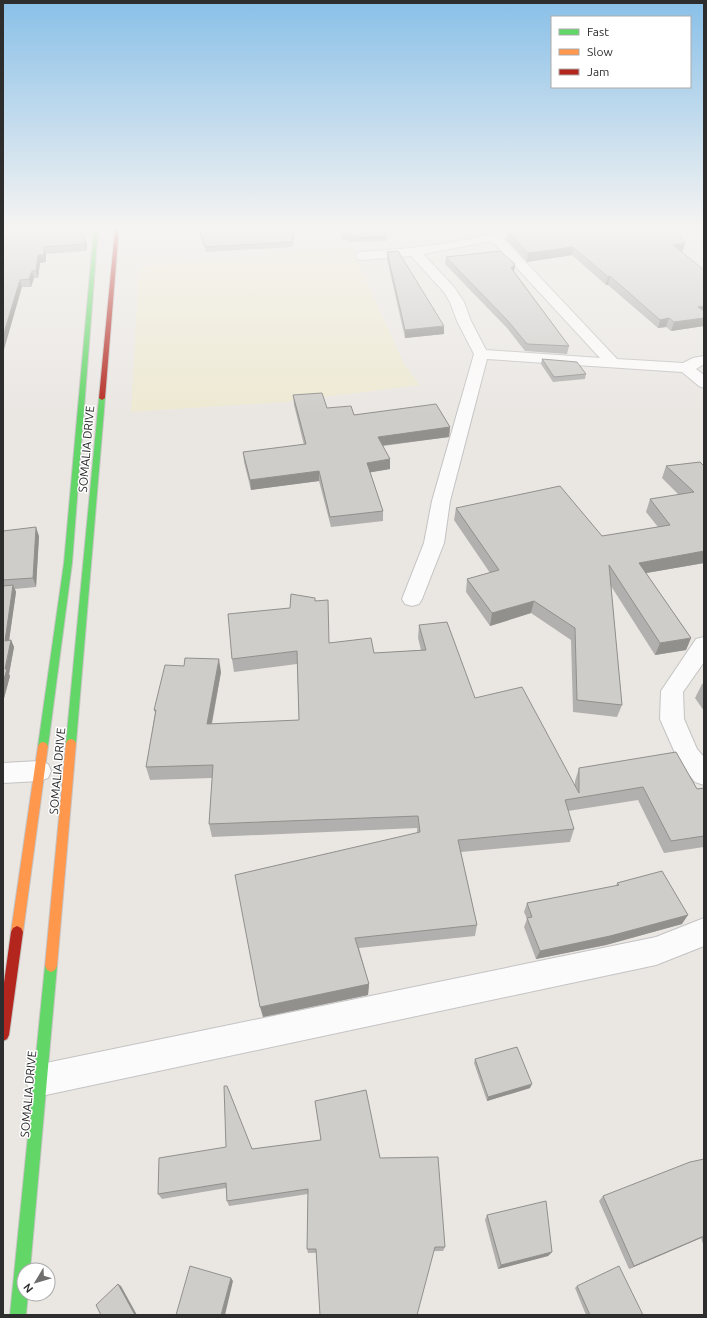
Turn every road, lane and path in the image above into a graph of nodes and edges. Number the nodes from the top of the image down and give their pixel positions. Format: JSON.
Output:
{"nodes":[{"id":1,"x":91,"y":291,"type":"edge"},
{"id":2,"x":112,"y":291,"type":"edge"},
{"id":3,"x":449,"y":291,"type":"edge"},
{"id":4,"x":545,"y":291,"type":"edge"},
{"id":5,"x":481,"y":354,"type":"junction"},
{"id":6,"x":704,"y":360,"type":"edge"},
{"id":7,"x":613,"y":364,"type":"junction"},
{"id":8,"x":686,"y":368,"type":"junction"},
{"id":9,"x":704,"y":383,"type":"edge"},
{"id":10,"x":412,"y":599,"type":"dead end"},
{"id":11,"x":704,"y":645,"type":"edge"},
{"id":12,"x":39,"y":771,"type":"junction"},
{"id":13,"x":3,"y":773,"type":"edge"},
{"id":14,"x":704,"y":776,"type":"edge"},
{"id":15,"x":704,"y":932,"type":"edge"},
{"id":16,"x":3,"y":1035,"type":"edge"},
{"id":17,"x":41,"y":1080,"type":"junction"},
{"id":18,"x":18,"y":1315,"type":"edge"}],
"edges":[{"from":1,"to":12,"type":"main road","name":"SOMALIA DRIVE"},
{"from":2,"to":17,"type":"main road","name":"SOMALIA DRIVE"},
{"from":3,"to":5,"type":"street"},
{"from":4,"to":7,"type":"street"},
{"from":5,"to":7,"type":"street"},
{"from":5,"to":10,"type":"street"},
{"from":6,"to":8,"type":"street"},
{"from":7,"to":8,"type":"street"},
{"from":8,"to":9,"type":"street"},
{"from":11,"to":14,"type":"street"},
{"from":12,"to":13,"type":"street"},
{"from":12,"to":16,"type":"main road","name":"SOMALIA DRIVE"},
{"from":15,"to":17,"type":"street"},
{"from":17,"to":18,"type":"main road","name":"SOMALIA DRIVE"}]}
